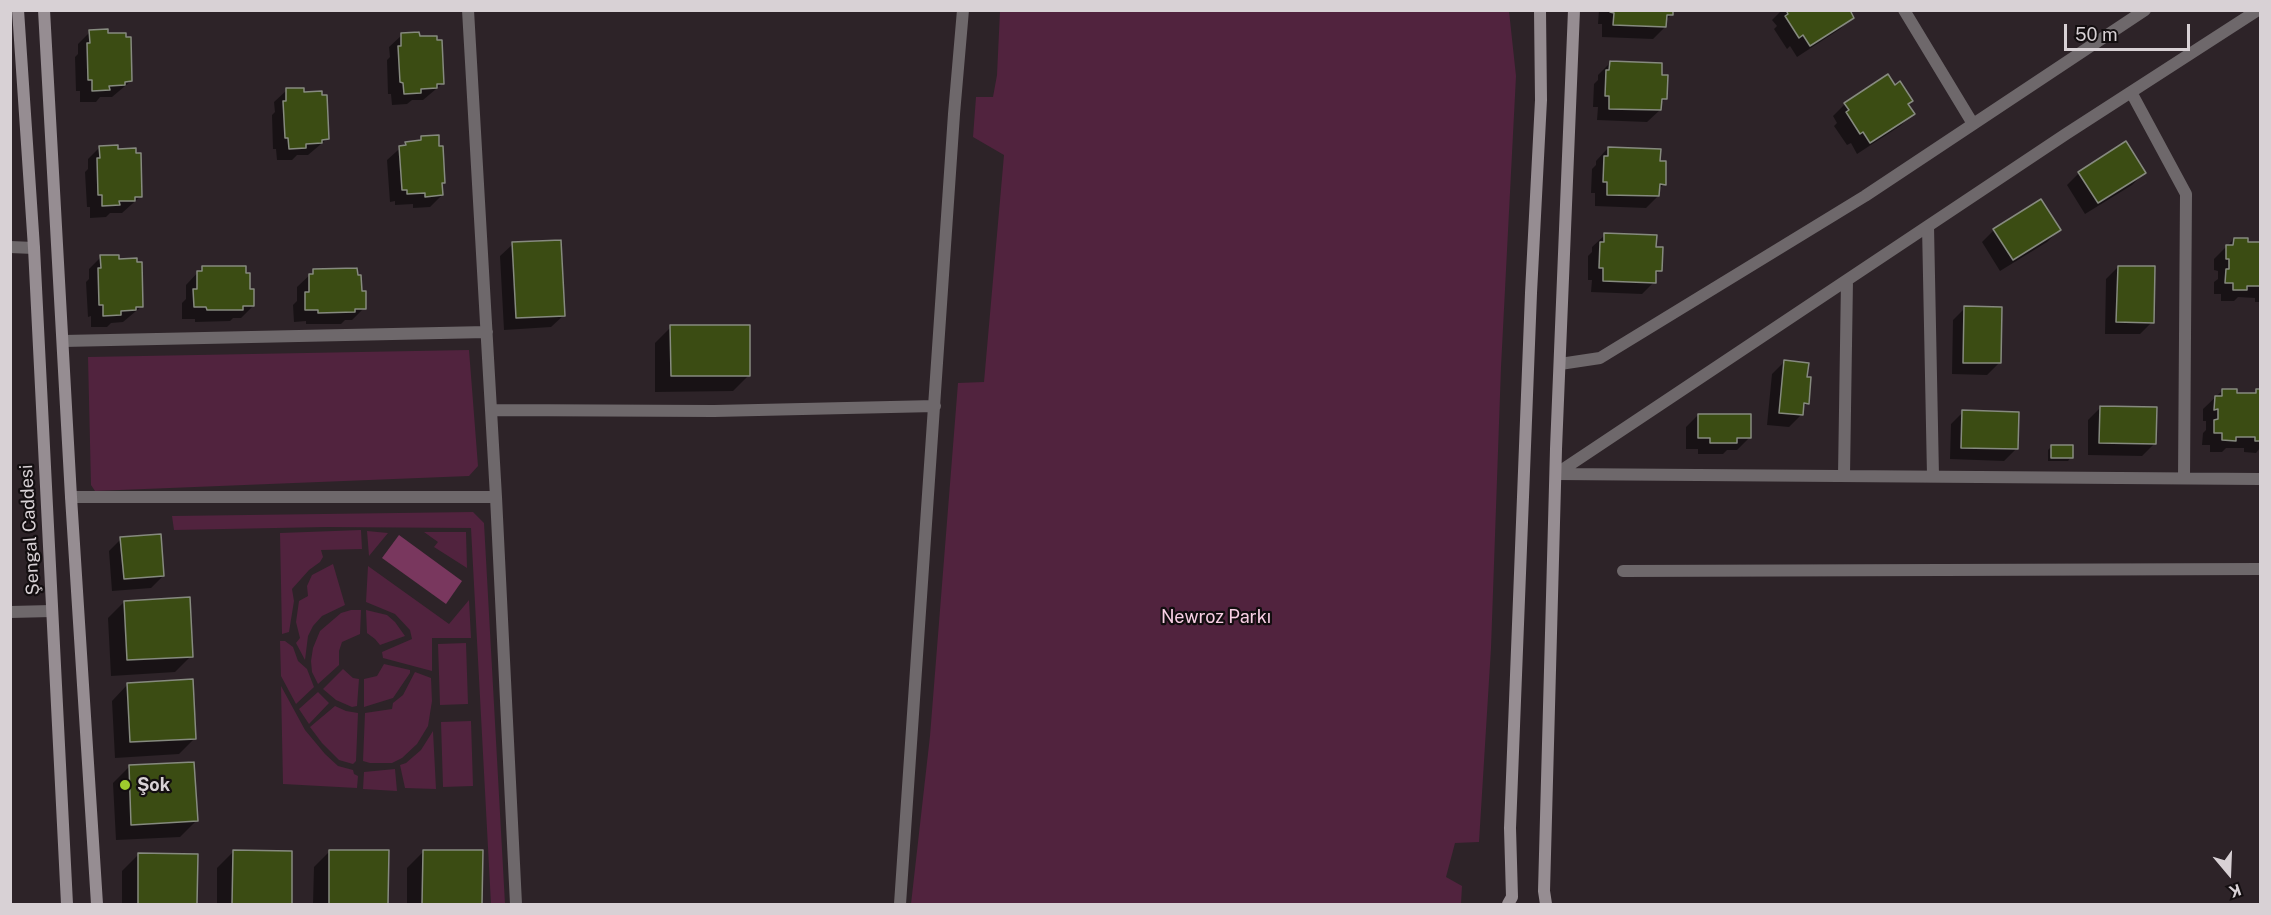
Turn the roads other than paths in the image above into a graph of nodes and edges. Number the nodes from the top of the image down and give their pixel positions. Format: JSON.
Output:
{"nodes":[{"id":1,"x":18,"y":10,"type":"edge"},
{"id":2,"x":44,"y":10,"type":"edge"},
{"id":3,"x":468,"y":10,"type":"edge"},
{"id":4,"x":963,"y":10,"type":"edge"},
{"id":5,"x":1540,"y":10,"type":"edge"},
{"id":6,"x":1574,"y":10,"type":"edge"},
{"id":7,"x":1904,"y":10,"type":"edge"},
{"id":8,"x":2145,"y":10,"type":"edge"},
{"id":9,"x":2258,"y":10,"type":"edge"},
{"id":10,"x":2131,"y":92,"type":"junction"},
{"id":11,"x":1973,"y":124,"type":"junction"},
{"id":12,"x":1928,"y":226,"type":"junction"},
{"id":13,"x":10,"y":247,"type":"edge"},
{"id":14,"x":34,"y":248,"type":"junction"},
{"id":15,"x":1847,"y":280,"type":"junction"},
{"id":16,"x":487,"y":332,"type":"junction"},
{"id":17,"x":63,"y":341,"type":"junction"},
{"id":18,"x":1560,"y":364,"type":"junction"},
{"id":19,"x":935,"y":406,"type":"junction"},
{"id":20,"x":492,"y":410,"type":"junction"},
{"id":21,"x":1556,"y":474,"type":"junction"},
{"id":22,"x":1844,"y":475,"type":"junction"},
{"id":23,"x":1933,"y":476,"type":"junction"},
{"id":24,"x":2184,"y":478,"type":"junction"},
{"id":25,"x":2260,"y":479,"type":"edge"},
{"id":26,"x":71,"y":497,"type":"junction"},
{"id":27,"x":496,"y":497,"type":"junction"},
{"id":28,"x":2260,"y":569,"type":"edge"},
{"id":29,"x":1623,"y":571,"type":"dead end"},
{"id":30,"x":52,"y":611,"type":"junction"},
{"id":31,"x":10,"y":612,"type":"edge"},
{"id":32,"x":67,"y":904,"type":"edge"},
{"id":33,"x":97,"y":904,"type":"edge"},
{"id":34,"x":516,"y":904,"type":"edge"},
{"id":35,"x":900,"y":904,"type":"edge"},
{"id":36,"x":1508,"y":904,"type":"edge"},
{"id":37,"x":1546,"y":904,"type":"edge"}],
"edges":[{"from":1,"to":14,"type":"main road","name":"Şengal Caddesi"},
{"from":2,"to":17,"type":"main road"},
{"from":3,"to":16,"type":"street"},
{"from":4,"to":19,"type":"street"},
{"from":5,"to":36,"type":"main road"},
{"from":6,"to":18,"type":"main road"},
{"from":7,"to":11,"type":"street"},
{"from":8,"to":11,"type":"street"},
{"from":9,"to":10,"type":"street"},
{"from":10,"to":12,"type":"street"},
{"from":10,"to":24,"type":"street"},
{"from":11,"to":18,"type":"street"},
{"from":12,"to":15,"type":"street"},
{"from":12,"to":23,"type":"street"},
{"from":13,"to":14,"type":"street"},
{"from":14,"to":30,"type":"main road","name":"Şengal Caddesi"},
{"from":15,"to":21,"type":"street"},
{"from":15,"to":22,"type":"street"},
{"from":16,"to":17,"type":"street"},
{"from":16,"to":20,"type":"street"},
{"from":17,"to":26,"type":"main road"},
{"from":18,"to":21,"type":"main road"},
{"from":19,"to":20,"type":"street"},
{"from":19,"to":35,"type":"street"},
{"from":20,"to":27,"type":"street"},
{"from":21,"to":22,"type":"street"},
{"from":21,"to":37,"type":"main road"},
{"from":22,"to":23,"type":"street"},
{"from":23,"to":24,"type":"street"},
{"from":24,"to":25,"type":"street"},
{"from":26,"to":27,"type":"street"},
{"from":26,"to":33,"type":"main road"},
{"from":27,"to":34,"type":"street"},
{"from":28,"to":29,"type":"street"},
{"from":30,"to":31,"type":"street"},
{"from":30,"to":32,"type":"main road","name":"Şengal Caddesi"}]}
